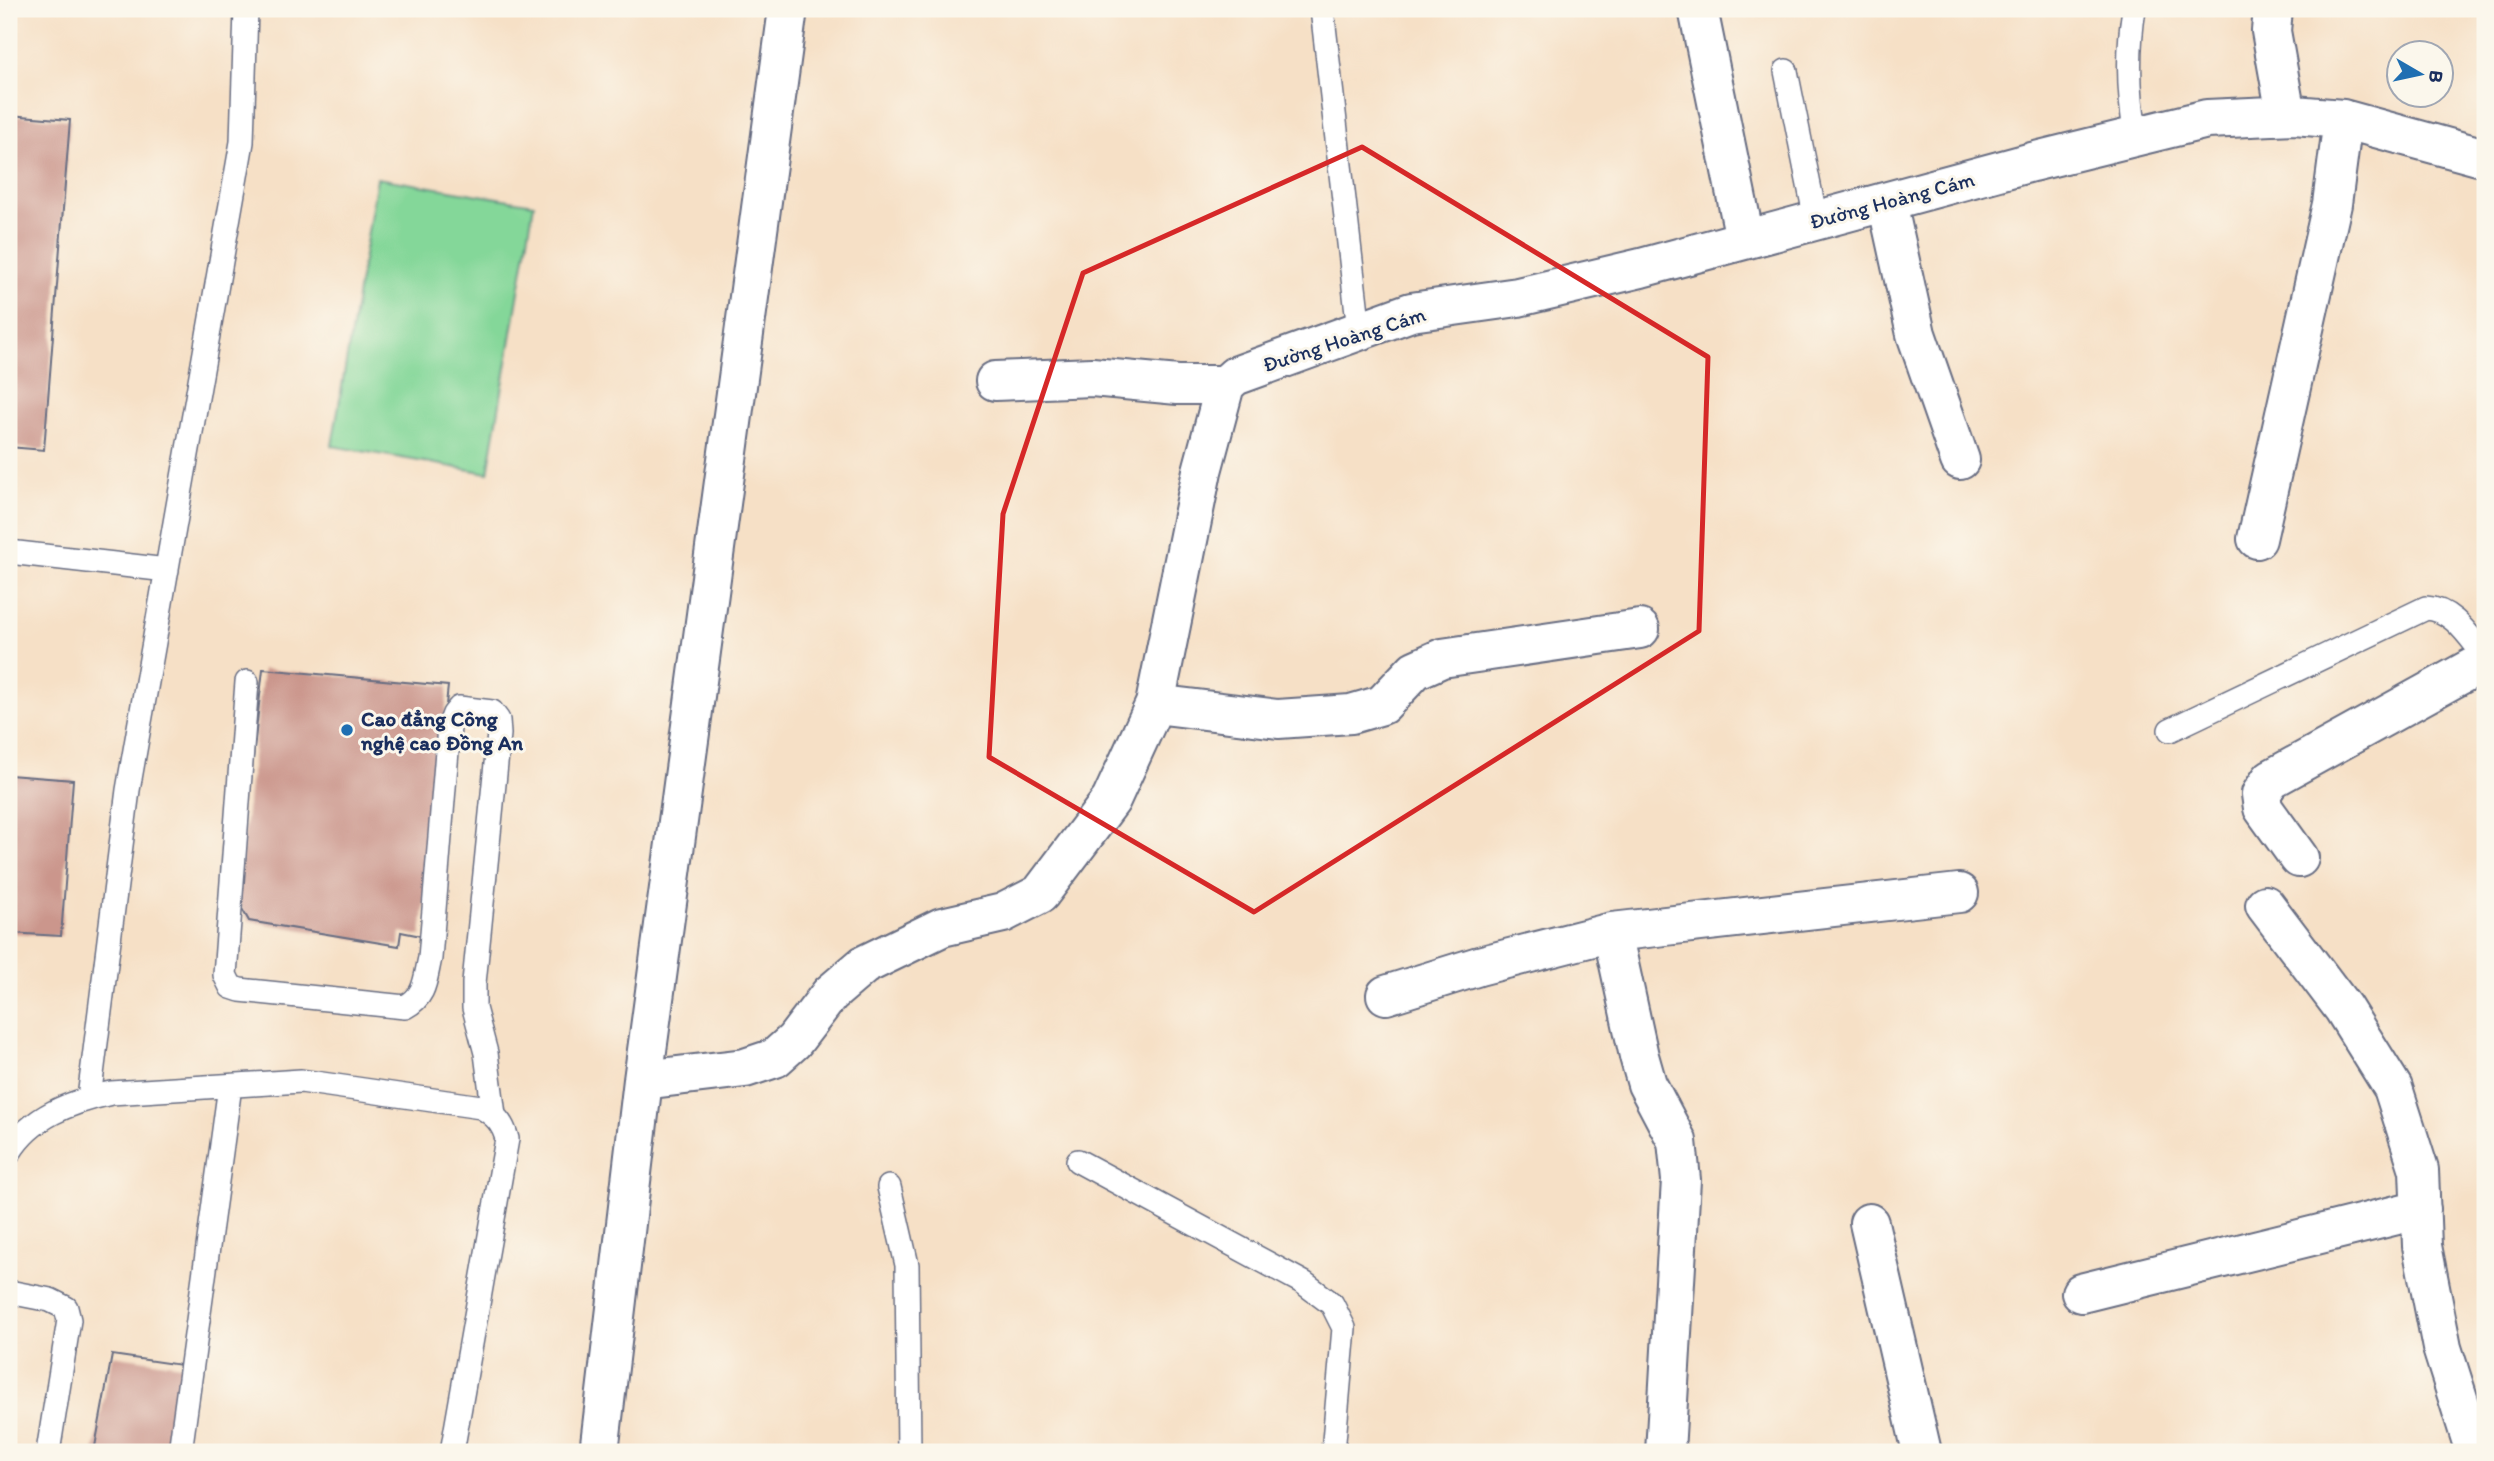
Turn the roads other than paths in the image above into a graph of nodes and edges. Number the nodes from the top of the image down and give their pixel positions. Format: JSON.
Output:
{"nodes":[{"id":1,"x":246,"y":9,"type":"edge"},
{"id":2,"x":788,"y":9,"type":"edge"},
{"id":3,"x":1322,"y":9,"type":"edge"},
{"id":4,"x":1698,"y":9,"type":"edge"},
{"id":5,"x":2134,"y":9,"type":"edge"},
{"id":6,"x":2273,"y":9,"type":"edge"},
{"id":7,"x":1786,"y":71,"type":"dead end"},
{"id":8,"x":2286,"y":116,"type":"junction"},
{"id":9,"x":2343,"y":119,"type":"junction"},
{"id":10,"x":2136,"y":136,"type":"junction"},
{"id":11,"x":2485,"y":158,"type":"edge"},
{"id":12,"x":1887,"y":202,"type":"junction"},
{"id":13,"x":1816,"y":220,"type":"junction"},
{"id":14,"x":1745,"y":239,"type":"junction"},
{"id":15,"x":1359,"y":330,"type":"junction"},
{"id":16,"x":995,"y":381,"type":"dead end"},
{"id":17,"x":1225,"y":385,"type":"junction"},
{"id":18,"x":1961,"y":460,"type":"dead end"},
{"id":19,"x":2257,"y":539,"type":"dead end"},
{"id":20,"x":9,"y":552,"type":"edge"},
{"id":21,"x":167,"y":570,"type":"junction"},
{"id":22,"x":1640,"y":629,"type":"dead end"},
{"id":23,"x":2485,"y":656,"type":"edge"},
{"id":24,"x":2485,"y":661,"type":"edge"},
{"id":25,"x":247,"y":682,"type":"dead end"},
{"id":26,"x":1155,"y":704,"type":"junction"},
{"id":27,"x":2170,"y":730,"type":"dead end"},
{"id":28,"x":2299,"y":858,"type":"dead end"},
{"id":29,"x":1959,"y":893,"type":"dead end"},
{"id":30,"x":2265,"y":905,"type":"dead end"},
{"id":31,"x":1612,"y":932,"type":"junction"},
{"id":32,"x":1385,"y":995,"type":"dead end"},
{"id":33,"x":643,"y":1080,"type":"junction"},
{"id":34,"x":230,"y":1086,"type":"junction"},
{"id":35,"x":89,"y":1098,"type":"junction"},
{"id":36,"x":494,"y":1115,"type":"junction"},
{"id":37,"x":12,"y":1143,"type":"edge"},
{"id":38,"x":1078,"y":1161,"type":"dead end"},
{"id":39,"x":889,"y":1187,"type":"dead end"},
{"id":40,"x":2421,"y":1209,"type":"junction"},
{"id":41,"x":1869,"y":1223,"type":"dead end"},
{"id":42,"x":9,"y":1292,"type":"edge"},
{"id":43,"x":2081,"y":1293,"type":"dead end"},
{"id":44,"x":48,"y":1452,"type":"edge"},
{"id":45,"x":180,"y":1452,"type":"edge"},
{"id":46,"x":452,"y":1452,"type":"edge"},
{"id":47,"x":599,"y":1452,"type":"edge"},
{"id":48,"x":909,"y":1452,"type":"edge"},
{"id":49,"x":1333,"y":1452,"type":"edge"},
{"id":50,"x":1665,"y":1452,"type":"edge"},
{"id":51,"x":1922,"y":1452,"type":"edge"},
{"id":52,"x":2474,"y":1452,"type":"edge"}],
"edges":[{"from":1,"to":21,"type":"lane"},
{"from":2,"to":33,"type":"street"},
{"from":3,"to":15,"type":"lane"},
{"from":4,"to":14,"type":"street"},
{"from":5,"to":10,"type":"lane"},
{"from":6,"to":8,"type":"street"},
{"from":7,"to":13,"type":"lane"},
{"from":8,"to":9,"type":"street","name":"Đường Hoàng Cám"},
{"from":8,"to":10,"type":"street","name":"Đường Hoàng Cám"},
{"from":9,"to":11,"type":"street","name":"Đường Hoàng Cám"},
{"from":9,"to":19,"type":"street"},
{"from":10,"to":12,"type":"street","name":"Đường Hoàng Cám"},
{"from":12,"to":13,"type":"street","name":"Đường Hoàng Cám"},
{"from":12,"to":18,"type":"street"},
{"from":13,"to":14,"type":"street","name":"Đường Hoàng Cám"},
{"from":14,"to":15,"type":"street","name":"Đường Hoàng Cám"},
{"from":15,"to":17,"type":"street","name":"Đường Hoàng Cám"},
{"from":16,"to":17,"type":"street"},
{"from":17,"to":26,"type":"street"},
{"from":20,"to":21,"type":"lane"},
{"from":21,"to":35,"type":"lane"},
{"from":22,"to":26,"type":"street"},
{"from":23,"to":27,"type":"lane"},
{"from":24,"to":28,"type":"street"},
{"from":25,"to":36,"type":"lane"},
{"from":26,"to":33,"type":"street"},
{"from":29,"to":31,"type":"street"},
{"from":30,"to":40,"type":"street"},
{"from":31,"to":32,"type":"street"},
{"from":31,"to":50,"type":"street"},
{"from":33,"to":47,"type":"street"},
{"from":34,"to":35,"type":"lane"},
{"from":34,"to":36,"type":"lane"},
{"from":34,"to":45,"type":"lane"},
{"from":35,"to":37,"type":"lane"},
{"from":36,"to":46,"type":"lane"},
{"from":38,"to":49,"type":"lane"},
{"from":39,"to":48,"type":"lane"},
{"from":40,"to":43,"type":"street"},
{"from":40,"to":52,"type":"street"},
{"from":41,"to":51,"type":"street"},
{"from":42,"to":44,"type":"lane"}]}
